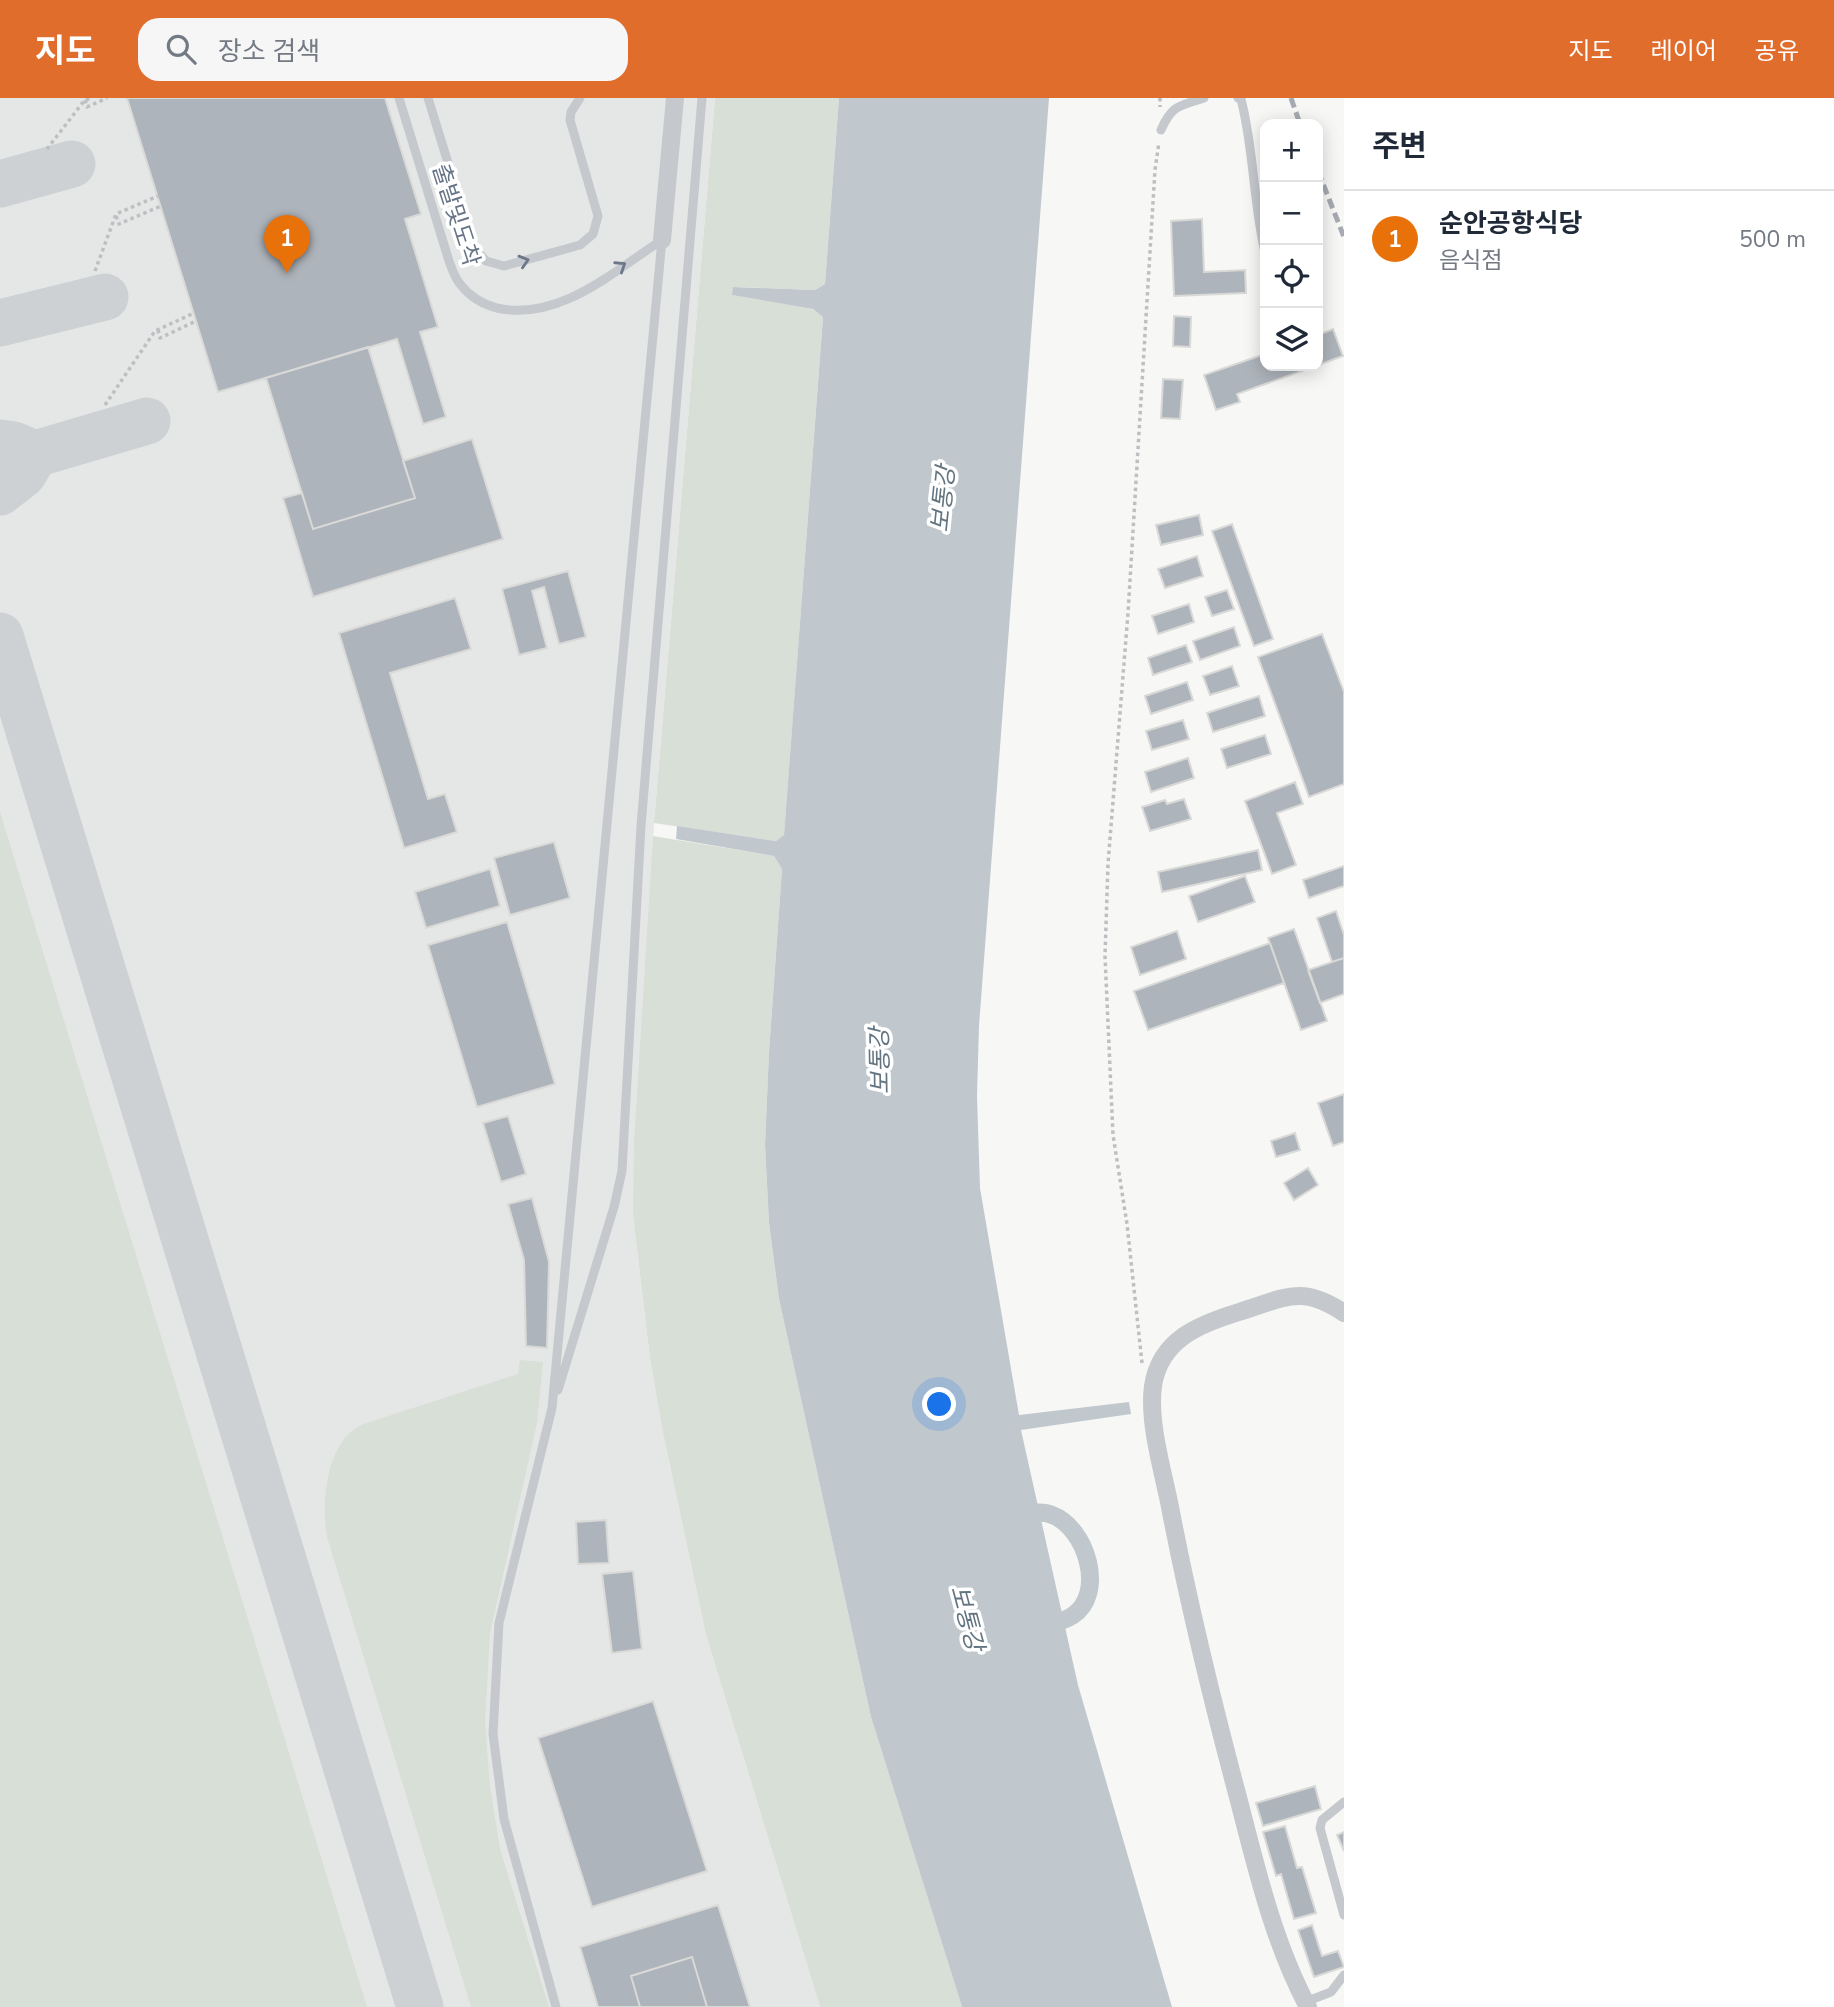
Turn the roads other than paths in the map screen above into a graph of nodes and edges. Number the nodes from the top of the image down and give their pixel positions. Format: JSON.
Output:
{"nodes":[{"id":1,"x":399,"y":98,"type":"edge"},
{"id":2,"x":428,"y":98,"type":"edge"},
{"id":3,"x":580,"y":98,"type":"edge"},
{"id":4,"x":675,"y":98,"type":"edge"},
{"id":5,"x":702,"y":98,"type":"edge"},
{"id":6,"x":1204,"y":98,"type":"edge"},
{"id":7,"x":1238,"y":98,"type":"edge"},
{"id":8,"x":1161,"y":130,"type":"road end"},
{"id":9,"x":662,"y":240,"type":"junction"},
{"id":10,"x":1264,"y":245,"type":"edge"},
{"id":11,"x":1344,"y":1313,"type":"edge"},
{"id":12,"x":552,"y":1408,"type":"junction"},
{"id":13,"x":1344,"y":1802,"type":"edge"},
{"id":14,"x":1344,"y":1915,"type":"edge"},
{"id":15,"x":1344,"y":1975,"type":"edge"},
{"id":16,"x":1306,"y":2005,"type":"edge"},
{"id":17,"x":556,"y":2007,"type":"edge"}],
"edges":[{"from":1,"to":9,"type":"lane","name":"출발및도착","one_way":true},
{"from":2,"to":3,"type":"lane","one_way":true},
{"from":4,"to":9,"type":"street"},
{"from":5,"to":12,"type":"lane"},
{"from":6,"to":8,"type":"lane"},
{"from":7,"to":10,"type":"lane"},
{"from":9,"to":12,"type":"lane"},
{"from":11,"to":16,"type":"street"},
{"from":12,"to":17,"type":"lane"},
{"from":13,"to":14,"type":"lane"},
{"from":15,"to":16,"type":"lane"}]}
